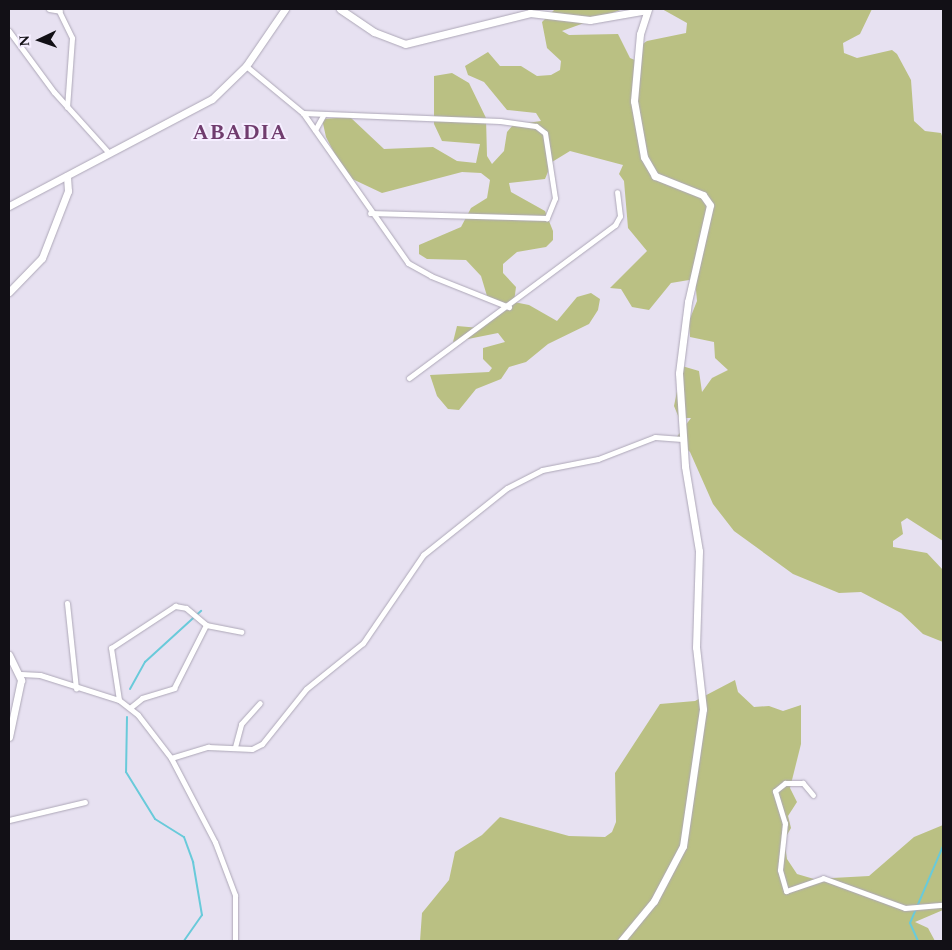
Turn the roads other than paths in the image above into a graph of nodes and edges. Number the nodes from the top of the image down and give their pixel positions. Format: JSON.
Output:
{"nodes":[{"id":1,"x":49,"y":9,"type":"edge"},
{"id":2,"x":285,"y":9,"type":"edge"},
{"id":3,"x":340,"y":9,"type":"edge"},
{"id":4,"x":59,"y":10,"type":"edge"},
{"id":5,"x":647,"y":10,"type":"edge"},
{"id":6,"x":9,"y":31,"type":"edge"},
{"id":7,"x":246,"y":66,"type":"junction"},
{"id":8,"x":67,"y":107,"type":"junction"},
{"id":9,"x":303,"y":113,"type":"junction"},
{"id":10,"x":324,"y":114,"type":"junction"},
{"id":11,"x":315,"y":130,"type":"junction"},
{"id":12,"x":108,"y":152,"type":"junction"},
{"id":13,"x":64,"y":178,"type":"junction"},
{"id":14,"x":617,"y":192,"type":"dead end"},
{"id":15,"x":9,"y":206,"type":"edge"},
{"id":16,"x":370,"y":213,"type":"junction"},
{"id":17,"x":9,"y":292,"type":"edge"},
{"id":18,"x":509,"y":307,"type":"junction"},
{"id":19,"x":408,"y":378,"type":"dead end"},
{"id":20,"x":682,"y":439,"type":"junction"},
{"id":21,"x":67,"y":603,"type":"dead end"},
{"id":22,"x":206,"y":625,"type":"junction"},
{"id":23,"x":241,"y":632,"type":"dead end"},
{"id":24,"x":9,"y":654,"type":"edge"},
{"id":25,"x":21,"y":674,"type":"junction"},
{"id":26,"x":76,"y":689,"type":"junction"},
{"id":27,"x":119,"y":700,"type":"junction"},
{"id":28,"x":260,"y":703,"type":"dead end"},
{"id":29,"x":131,"y":707,"type":"junction"},
{"id":30,"x":9,"y":737,"type":"edge"},
{"id":31,"x":235,"y":747,"type":"junction"},
{"id":32,"x":171,"y":758,"type":"junction"},
{"id":33,"x":813,"y":795,"type":"dead end"},
{"id":34,"x":85,"y":802,"type":"dead end"},
{"id":35,"x":9,"y":820,"type":"edge"},
{"id":36,"x":943,"y":905,"type":"edge"},
{"id":37,"x":234,"y":941,"type":"edge"},
{"id":38,"x":621,"y":941,"type":"edge"}],
"edges":[{"from":1,"to":4,"type":"street"},
{"from":2,"to":7,"type":"street"},
{"from":3,"to":5,"type":"street"},
{"from":4,"to":8,"type":"street"},
{"from":5,"to":20,"type":"street"},
{"from":6,"to":8,"type":"street"},
{"from":7,"to":9,"type":"street"},
{"from":7,"to":12,"type":"street"},
{"from":8,"to":12,"type":"street"},
{"from":9,"to":10,"type":"street"},
{"from":9,"to":11,"type":"street"},
{"from":10,"to":11,"type":"street"},
{"from":10,"to":16,"type":"street"},
{"from":11,"to":16,"type":"street"},
{"from":12,"to":13,"type":"street"},
{"from":13,"to":15,"type":"street"},
{"from":13,"to":17,"type":"street"},
{"from":14,"to":18,"type":"street"},
{"from":16,"to":18,"type":"street"},
{"from":18,"to":19,"type":"street"},
{"from":20,"to":31,"type":"street"},
{"from":20,"to":38,"type":"street"},
{"from":21,"to":26,"type":"street"},
{"from":22,"to":23,"type":"street"},
{"from":22,"to":27,"type":"street"},
{"from":22,"to":29,"type":"street"},
{"from":24,"to":25,"type":"street"},
{"from":25,"to":26,"type":"street"},
{"from":25,"to":30,"type":"street"},
{"from":26,"to":27,"type":"street"},
{"from":27,"to":29,"type":"street"},
{"from":28,"to":31,"type":"street"},
{"from":29,"to":32,"type":"street"},
{"from":31,"to":32,"type":"street"},
{"from":32,"to":37,"type":"street"},
{"from":33,"to":36,"type":"street"},
{"from":34,"to":35,"type":"street"}]}
